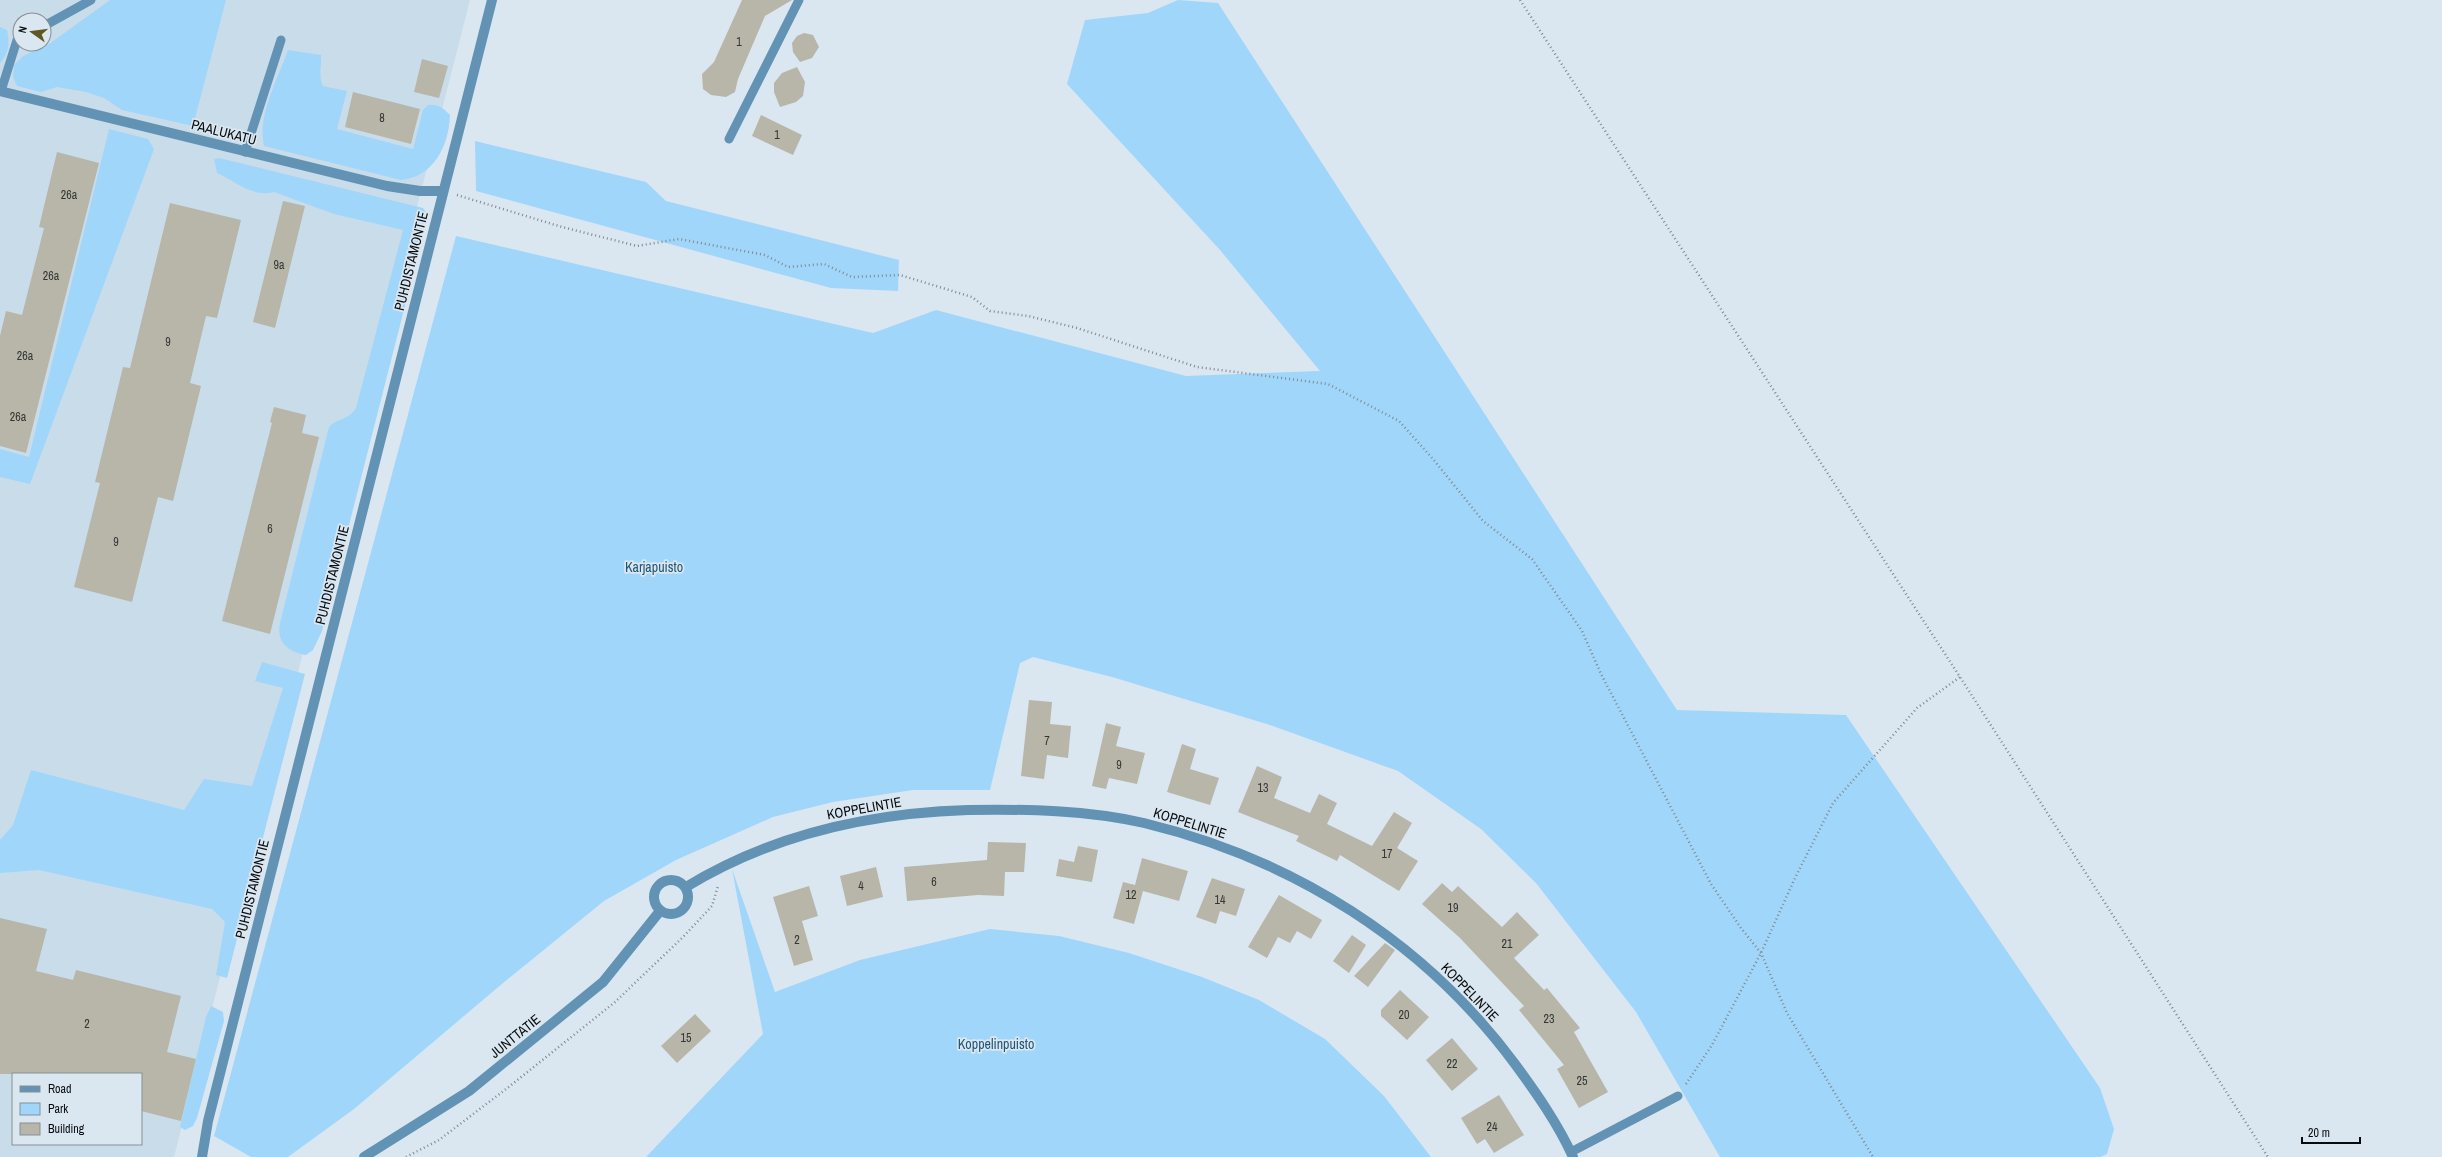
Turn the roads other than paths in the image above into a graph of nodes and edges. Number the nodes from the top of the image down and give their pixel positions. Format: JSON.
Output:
{"nodes":[{"id":1,"x":91,"y":0,"type":"edge"},
{"id":2,"x":492,"y":0,"type":"edge"},
{"id":3,"x":799,"y":0,"type":"edge"},
{"id":4,"x":52,"y":22,"type":"edge"},
{"id":5,"x":281,"y":40,"type":"dead end"},
{"id":6,"x":13,"y":52,"type":"edge"},
{"id":7,"x":1,"y":91,"type":"edge"},
{"id":8,"x":729,"y":139,"type":"dead end"},
{"id":9,"x":245,"y":152,"type":"junction"},
{"id":10,"x":443,"y":191,"type":"junction"},
{"id":11,"x":686,"y":887,"type":"junction"},
{"id":12,"x":660,"y":911,"type":"junction"},
{"id":13,"x":1678,"y":1096,"type":"road end"},
{"id":14,"x":1572,"y":1155,"type":"edge"},
{"id":15,"x":202,"y":1157,"type":"edge"},
{"id":16,"x":364,"y":1157,"type":"edge"}],
"edges":[{"from":1,"to":4,"type":"lane"},
{"from":2,"to":10,"type":"street","name":"PUHDISTAMONTIE"},
{"from":3,"to":8,"type":"lane"},
{"from":5,"to":9,"type":"lane"},
{"from":6,"to":7,"type":"lane"},
{"from":7,"to":9,"type":"street","name":"PAALUKATU"},
{"from":9,"to":10,"type":"street","name":"PAALUKATU"},
{"from":10,"to":15,"type":"street","name":"PUHDISTAMONTIE"},
{"from":11,"to":12,"type":"street"},
{"from":11,"to":12,"type":"street"},
{"from":11,"to":14,"type":"street","name":"KOPPELINTIE"},
{"from":12,"to":16,"type":"street","name":"JUNTTATIE"},
{"from":13,"to":14,"type":"lane"}]}
